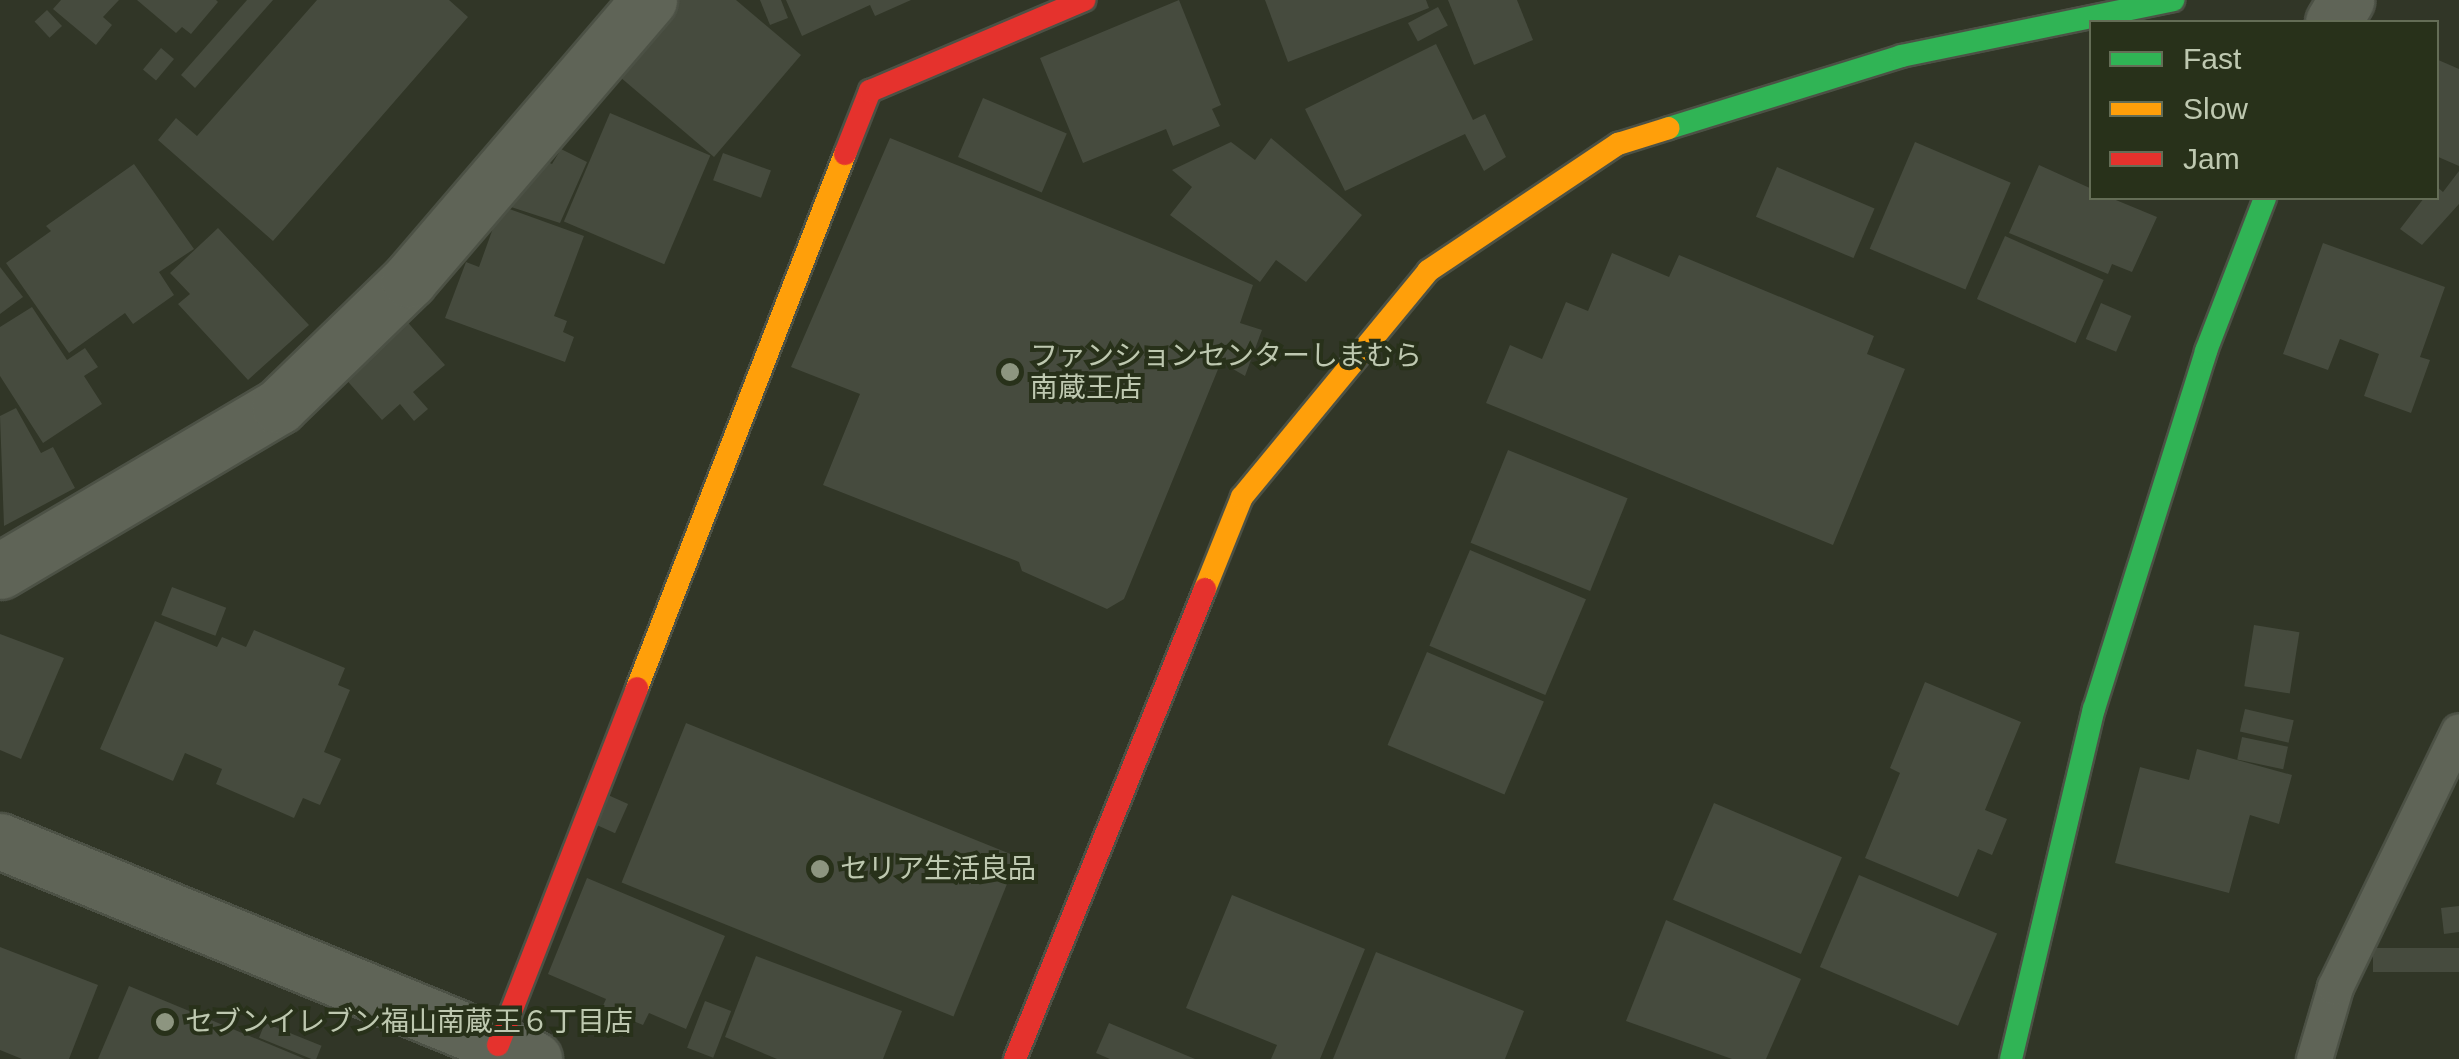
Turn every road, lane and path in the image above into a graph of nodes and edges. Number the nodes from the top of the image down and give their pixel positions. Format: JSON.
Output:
{"nodes":[{"id":1,"x":649,"y":0,"type":"edge"},
{"id":2,"x":1084,"y":0,"type":"edge"},
{"id":3,"x":2173,"y":0,"type":"edge"},
{"id":4,"x":2264,"y":200,"type":"edge"},
{"id":5,"x":0,"y":571,"type":"edge"},
{"id":6,"x":2459,"y":732,"type":"edge"},
{"id":7,"x":0,"y":841,"type":"edge"},
{"id":8,"x":516,"y":1052,"type":"edge"},
{"id":9,"x":1015,"y":1059,"type":"edge"},
{"id":10,"x":2011,"y":1059,"type":"edge"},
{"id":11,"x":2314,"y":1059,"type":"edge"}],
"edges":[{"from":1,"to":5,"type":"street"},
{"from":2,"to":8,"type":"street"},
{"from":3,"to":9,"type":"street"},
{"from":4,"to":10,"type":"street"},
{"from":6,"to":11,"type":"lane"},
{"from":7,"to":8,"type":"street"}]}
